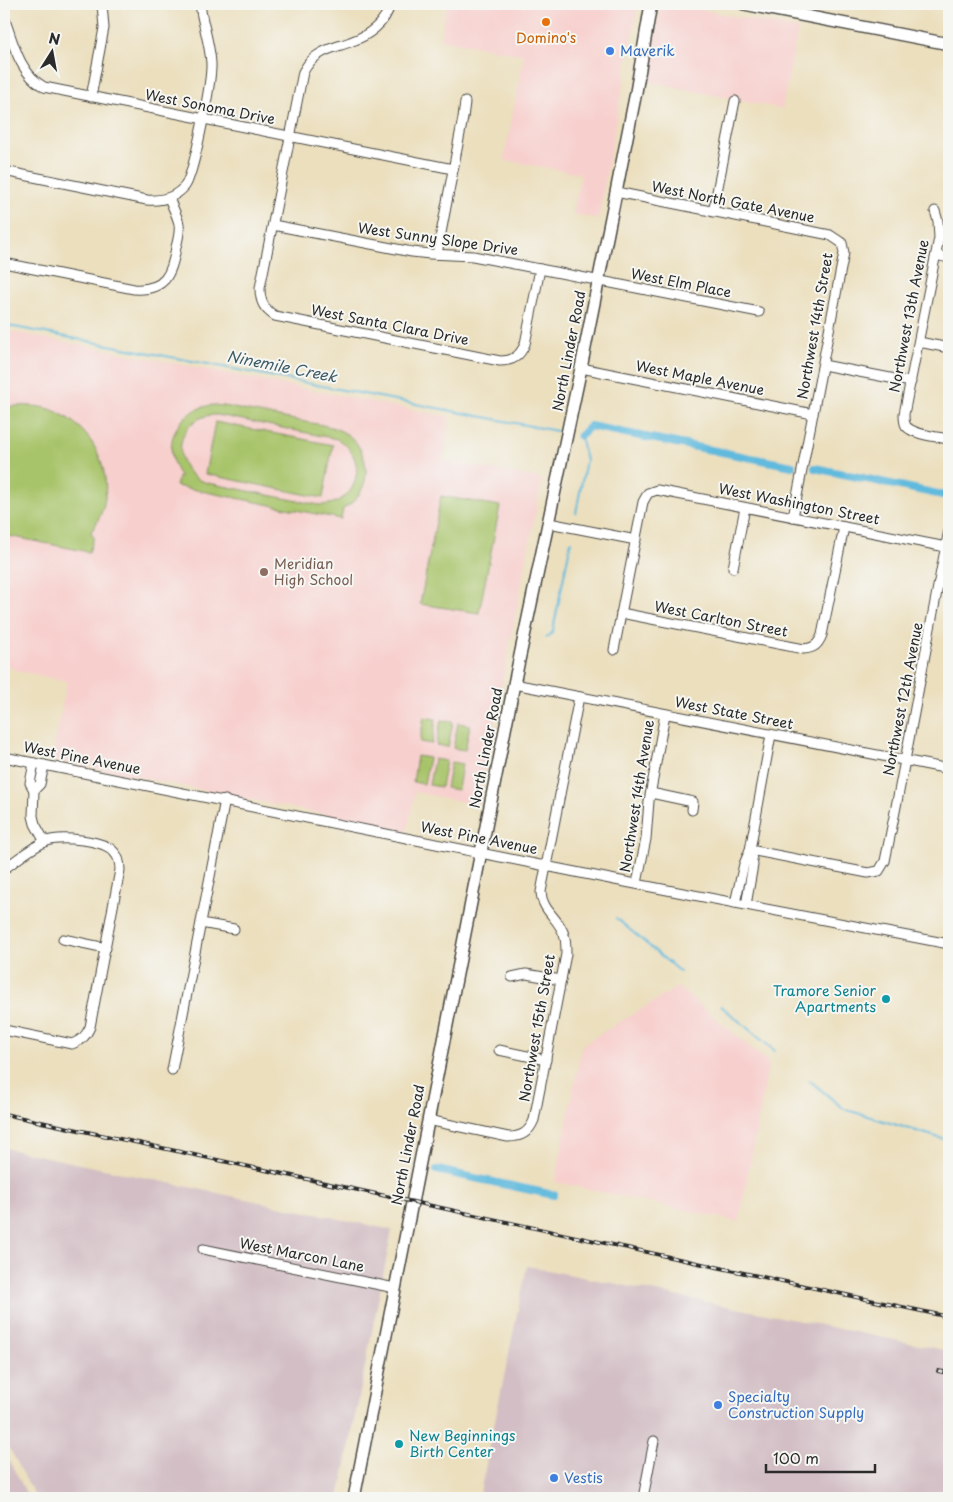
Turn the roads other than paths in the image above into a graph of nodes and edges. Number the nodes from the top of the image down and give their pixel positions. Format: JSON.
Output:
{"nodes":[{"id":1,"x":102,"y":4,"type":"edge"},
{"id":2,"x":202,"y":4,"type":"edge"},
{"id":3,"x":390,"y":4,"type":"edge"},
{"id":4,"x":651,"y":4,"type":"edge"},
{"id":5,"x":744,"y":4,"type":"edge"},
{"id":6,"x":4,"y":17,"type":"edge"},
{"id":7,"x":949,"y":44,"type":"edge"},
{"id":8,"x":91,"y":97,"type":"junction"},
{"id":9,"x":735,"y":101,"type":"dead end"},
{"id":10,"x":465,"y":102,"type":"dead end"},
{"id":11,"x":202,"y":119,"type":"junction"},
{"id":12,"x":290,"y":137,"type":"junction"},
{"id":13,"x":453,"y":169,"type":"junction"},
{"id":14,"x":4,"y":171,"type":"edge"},
{"id":15,"x":616,"y":192,"type":"junction"},
{"id":16,"x":169,"y":198,"type":"junction"},
{"id":17,"x":935,"y":211,"type":"dead end"},
{"id":18,"x":713,"y":212,"type":"junction"},
{"id":19,"x":273,"y":225,"type":"junction"},
{"id":20,"x":842,"y":243,"type":"joint"},
{"id":21,"x":437,"y":254,"type":"junction"},
{"id":22,"x":936,"y":255,"type":"junction"},
{"id":23,"x":949,"y":258,"type":"edge"},
{"id":24,"x":4,"y":263,"type":"edge"},
{"id":25,"x":540,"y":269,"type":"junction"},
{"id":26,"x":598,"y":281,"type":"junction"},
{"id":27,"x":759,"y":312,"type":"dead end"},
{"id":28,"x":919,"y":342,"type":"junction"},
{"id":29,"x":949,"y":348,"type":"edge"},
{"id":30,"x":823,"y":365,"type":"junction"},
{"id":31,"x":582,"y":368,"type":"junction"},
{"id":32,"x":911,"y":382,"type":"junction"},
{"id":33,"x":813,"y":414,"type":"junction"},
{"id":34,"x":949,"y":439,"type":"edge"},
{"id":35,"x":745,"y":508,"type":"junction"},
{"id":36,"x":793,"y":517,"type":"junction"},
{"id":37,"x":549,"y":523,"type":"junction"},
{"id":38,"x":844,"y":527,"type":"junction"},
{"id":39,"x":949,"y":530,"type":"edge"},
{"id":40,"x":636,"y":540,"type":"junction"},
{"id":41,"x":946,"y":547,"type":"junction"},
{"id":42,"x":733,"y":568,"type":"dead end"},
{"id":43,"x":621,"y":613,"type":"junction"},
{"id":44,"x":614,"y":650,"type":"dead end"},
{"id":45,"x":514,"y":684,"type":"junction"},
{"id":46,"x":579,"y":697,"type":"junction"},
{"id":47,"x":665,"y":714,"type":"junction"},
{"id":48,"x":771,"y":735,"type":"junction"},
{"id":49,"x":4,"y":757,"type":"edge"},
{"id":50,"x":906,"y":760,"type":"junction"},
{"id":51,"x":34,"y":763,"type":"junction"},
{"id":52,"x":44,"y":765,"type":"junction"},
{"id":53,"x":949,"y":769,"type":"edge"},
{"id":54,"x":34,"y":790,"type":"junction"},
{"id":55,"x":651,"y":793,"type":"junction"},
{"id":56,"x":225,"y":800,"type":"junction"},
{"id":57,"x":692,"y":810,"type":"dead end"},
{"id":58,"x":45,"y":842,"type":"junction"},
{"id":59,"x":750,"y":850,"type":"junction"},
{"id":60,"x":481,"y":853,"type":"junction"},
{"id":61,"x":546,"y":866,"type":"junction"},
{"id":62,"x":4,"y":869,"type":"edge"},
{"id":63,"x":637,"y":883,"type":"junction"},
{"id":64,"x":735,"y":903,"type":"junction"},
{"id":65,"x":746,"y":905,"type":"junction"},
{"id":66,"x":201,"y":923,"type":"junction"},
{"id":67,"x":234,"y":929,"type":"dead end"},
{"id":68,"x":63,"y":939,"type":"dead end"},
{"id":69,"x":949,"y":944,"type":"edge"},
{"id":70,"x":106,"y":948,"type":"junction"},
{"id":71,"x":512,"y":976,"type":"dead end"},
{"id":72,"x":562,"y":980,"type":"junction"},
{"id":73,"x":4,"y":1030,"type":"edge"},
{"id":74,"x":499,"y":1050,"type":"dead end"},
{"id":75,"x":546,"y":1060,"type":"junction"},
{"id":76,"x":172,"y":1070,"type":"dead end"},
{"id":77,"x":428,"y":1120,"type":"junction"},
{"id":78,"x":203,"y":1249,"type":"dead end"},
{"id":79,"x":395,"y":1288,"type":"junction"},
{"id":80,"x":654,"y":1440,"type":"dead end"},
{"id":81,"x":354,"y":1498,"type":"edge"},
{"id":82,"x":642,"y":1498,"type":"edge"}],
"edges":[{"from":1,"to":8,"type":"street"},
{"from":2,"to":11,"type":"street"},
{"from":3,"to":12,"type":"street"},
{"from":4,"to":15,"type":"main road","name":"North Linder Road"},
{"from":5,"to":7,"type":"main road"},
{"from":6,"to":8,"type":"street","name":"West Sonoma Drive"},
{"from":8,"to":11,"type":"street","name":"West Sonoma Drive"},
{"from":9,"to":18,"type":"street"},
{"from":10,"to":13,"type":"street"},
{"from":11,"to":12,"type":"street","name":"West Sonoma Drive"},
{"from":11,"to":16,"type":"street"},
{"from":12,"to":13,"type":"street","name":"West Sonoma Drive"},
{"from":12,"to":19,"type":"street"},
{"from":13,"to":21,"type":"street"},
{"from":14,"to":16,"type":"street"},
{"from":15,"to":18,"type":"street","name":"West North Gate Avenue"},
{"from":15,"to":26,"type":"main road","name":"North Linder Road"},
{"from":16,"to":24,"type":"street"},
{"from":17,"to":22,"type":"street","name":"Northwest 13th Avenue"},
{"from":18,"to":20,"type":"street","name":"West North Gate Avenue"},
{"from":19,"to":21,"type":"street","name":"West Sunny Slope Drive"},
{"from":19,"to":25,"type":"street","name":"West Santa Clara Drive"},
{"from":20,"to":30,"type":"street","name":"Northwest 14th Street"},
{"from":21,"to":25,"type":"street","name":"West Sunny Slope Drive"},
{"from":22,"to":23,"type":"street"},
{"from":22,"to":28,"type":"street","name":"Northwest 13th Avenue"},
{"from":25,"to":26,"type":"street","name":"West Sunny Slope Drive"},
{"from":26,"to":27,"type":"street","name":"West Elm Place"},
{"from":26,"to":31,"type":"main road","name":"North Linder Road"},
{"from":28,"to":29,"type":"street"},
{"from":28,"to":32,"type":"street","name":"Northwest 13th Avenue"},
{"from":30,"to":32,"type":"street"},
{"from":30,"to":33,"type":"street","name":"Northwest 14th Street"},
{"from":31,"to":33,"type":"street","name":"West Maple Avenue"},
{"from":31,"to":37,"type":"main road","name":"North Linder Road"},
{"from":32,"to":34,"type":"street","name":"Northwest 13th Avenue"},
{"from":33,"to":36,"type":"street"},
{"from":35,"to":36,"type":"street","name":"West Washington Street"},
{"from":35,"to":40,"type":"street","name":"West Washington Street"},
{"from":35,"to":42,"type":"street"},
{"from":36,"to":38,"type":"street","name":"West Washington Street"},
{"from":37,"to":40,"type":"street"},
{"from":37,"to":45,"type":"main road","name":"North Linder Road"},
{"from":38,"to":41,"type":"street","name":"West Washington Street"},
{"from":38,"to":43,"type":"street","name":"West Carlton Street"},
{"from":39,"to":41,"type":"street","name":"Northwest 12th Avenue"},
{"from":40,"to":43,"type":"street"},
{"from":41,"to":50,"type":"street","name":"Northwest 12th Avenue"},
{"from":43,"to":44,"type":"street"},
{"from":45,"to":46,"type":"street","name":"West State Street"},
{"from":45,"to":60,"type":"main road","name":"North Linder Road"},
{"from":46,"to":47,"type":"street","name":"West State Street"},
{"from":46,"to":61,"type":"street","name":"Northwest 15th Street"},
{"from":47,"to":48,"type":"street","name":"West State Street"},
{"from":47,"to":55,"type":"street","name":"Northwest 14th Avenue"},
{"from":48,"to":50,"type":"street","name":"West State Street"},
{"from":48,"to":59,"type":"street"},
{"from":49,"to":51,"type":"street","name":"West Pine Avenue"},
{"from":50,"to":53,"type":"street","name":"West State Street"},
{"from":50,"to":59,"type":"street","name":"Northwest 12th Avenue"},
{"from":51,"to":52,"type":"street","name":"West Pine Avenue"},
{"from":51,"to":54,"type":"street"},
{"from":52,"to":54,"type":"street"},
{"from":52,"to":56,"type":"street","name":"West Pine Avenue"},
{"from":54,"to":58,"type":"street"},
{"from":55,"to":57,"type":"street"},
{"from":55,"to":63,"type":"street","name":"Northwest 14th Avenue"},
{"from":56,"to":60,"type":"street","name":"West Pine Avenue"},
{"from":56,"to":66,"type":"street"},
{"from":58,"to":62,"type":"street"},
{"from":58,"to":70,"type":"street"},
{"from":59,"to":64,"type":"street"},
{"from":59,"to":65,"type":"street"},
{"from":60,"to":61,"type":"street","name":"West Pine Avenue"},
{"from":60,"to":77,"type":"main road","name":"North Linder Road"},
{"from":61,"to":63,"type":"street","name":"West Pine Avenue"},
{"from":61,"to":72,"type":"street","name":"Northwest 15th Street"},
{"from":63,"to":64,"type":"street","name":"West Pine Avenue"},
{"from":64,"to":65,"type":"street","name":"West Pine Avenue"},
{"from":65,"to":69,"type":"street","name":"West Pine Avenue"},
{"from":66,"to":67,"type":"street"},
{"from":66,"to":76,"type":"street"},
{"from":68,"to":70,"type":"street"},
{"from":70,"to":73,"type":"street"},
{"from":71,"to":72,"type":"street"},
{"from":72,"to":75,"type":"street","name":"Northwest 15th Street"},
{"from":74,"to":75,"type":"street"},
{"from":75,"to":77,"type":"street","name":"Northwest 15th Street"},
{"from":77,"to":79,"type":"main road","name":"North Linder Road"},
{"from":78,"to":79,"type":"street","name":"West Marcon Lane"},
{"from":79,"to":81,"type":"main road","name":"North Linder Road"},
{"from":80,"to":82,"type":"street"}]}
